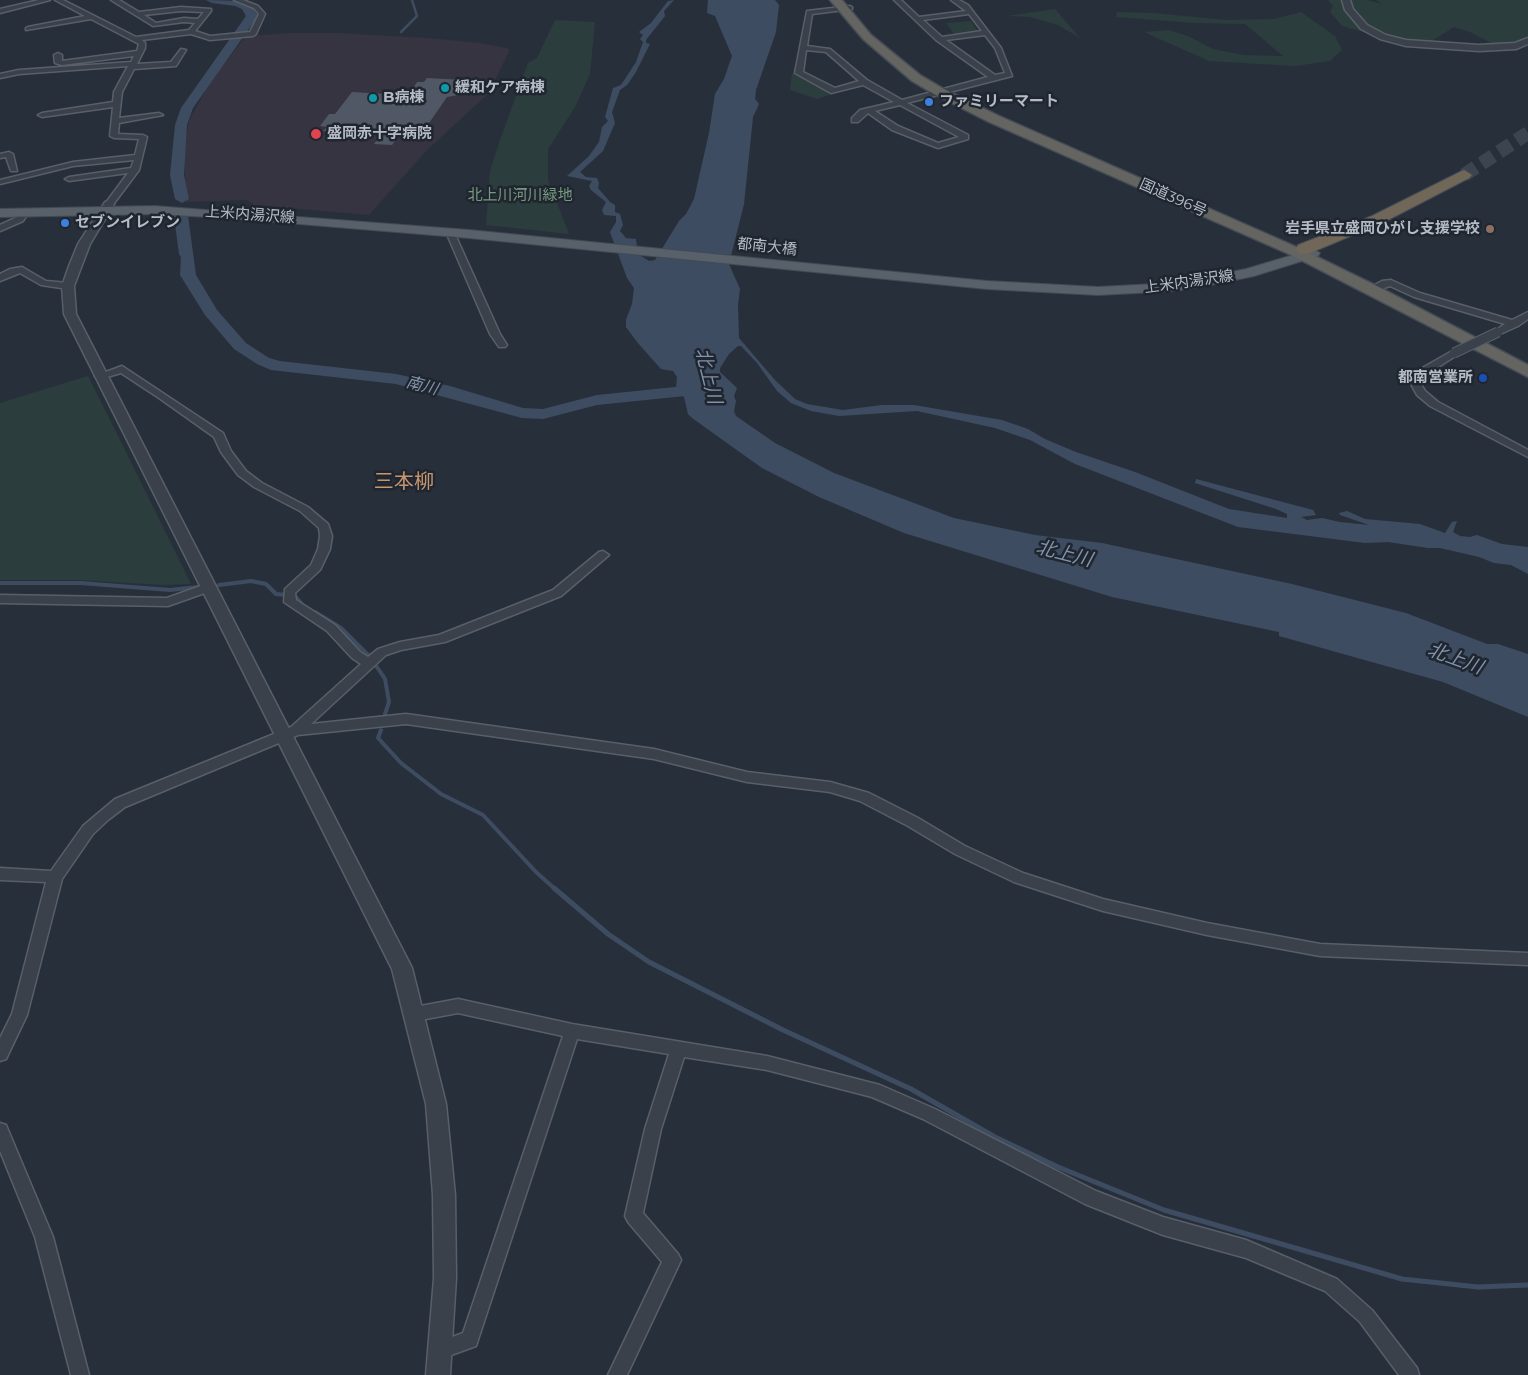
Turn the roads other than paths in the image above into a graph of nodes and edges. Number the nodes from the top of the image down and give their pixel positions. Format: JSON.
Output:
{"nodes":[{"id":1,"x":47,"y":0,"type":"edge"},
{"id":2,"x":71,"y":0,"type":"edge"},
{"id":3,"x":114,"y":0,"type":"edge"},
{"id":4,"x":237,"y":0,"type":"edge"},
{"id":5,"x":897,"y":0,"type":"edge"},
{"id":6,"x":954,"y":0,"type":"edge"},
{"id":7,"x":1346,"y":0,"type":"edge"},
{"id":8,"x":60,"y":1,"type":"edge"},
{"id":9,"x":843,"y":4,"type":"edge"},
{"id":10,"x":0,"y":11,"type":"edge"},
{"id":11,"x":971,"y":12,"type":"junction"},
{"id":12,"x":139,"y":14,"type":"junction"},
{"id":13,"x":92,"y":17,"type":"junction"},
{"id":14,"x":916,"y":19,"type":"junction"},
{"id":15,"x":200,"y":21,"type":"junction"},
{"id":16,"x":28,"y":29,"type":"dead end"},
{"id":17,"x":191,"y":32,"type":"junction"},
{"id":18,"x":986,"y":33,"type":"junction"},
{"id":19,"x":938,"y":38,"type":"junction"},
{"id":20,"x":136,"y":39,"type":"junction"},
{"id":21,"x":1528,"y":41,"type":"edge"},
{"id":22,"x":803,"y":48,"type":"junction"},
{"id":23,"x":183,"y":50,"type":"dead end"},
{"id":24,"x":139,"y":52,"type":"junction"},
{"id":25,"x":58,"y":55,"type":"dead end"},
{"id":26,"x":132,"y":66,"type":"junction"},
{"id":27,"x":0,"y":76,"type":"edge"},
{"id":28,"x":994,"y":78,"type":"junction"},
{"id":29,"x":864,"y":82,"type":"junction"},
{"id":30,"x":942,"y":90,"type":"junction"},
{"id":31,"x":900,"y":102,"type":"junction"},
{"id":32,"x":117,"y":104,"type":"junction"},
{"id":33,"x":870,"y":110,"type":"junction"},
{"id":34,"x":42,"y":115,"type":"dead end"},
{"id":35,"x":159,"y":115,"type":"dead end"},
{"id":36,"x":855,"y":120,"type":"dead end"},
{"id":37,"x":116,"y":121,"type":"junction"},
{"id":38,"x":0,"y":156,"type":"edge"},
{"id":39,"x":138,"y":157,"type":"junction"},
{"id":40,"x":14,"y":168,"type":"dead end"},
{"id":41,"x":135,"y":170,"type":"junction"},
{"id":42,"x":1468,"y":176,"type":"tunnel mouth"},
{"id":43,"x":69,"y":179,"type":"dead end"},
{"id":44,"x":0,"y":182,"type":"edge"},
{"id":45,"x":0,"y":207,"type":"edge"},
{"id":46,"x":107,"y":207,"type":"junction"},
{"id":47,"x":25,"y":212,"type":"junction"},
{"id":48,"x":0,"y":213,"type":"edge"},
{"id":49,"x":0,"y":228,"type":"edge"},
{"id":50,"x":468,"y":231,"type":"junction"},
{"id":51,"x":450,"y":232,"type":"junction"},
{"id":52,"x":1304,"y":252,"type":"junction"},
{"id":53,"x":0,"y":278,"type":"edge"},
{"id":54,"x":68,"y":286,"type":"junction"},
{"id":55,"x":1060,"y":287,"type":"joint"},
{"id":56,"x":1376,"y":287,"type":"junction"},
{"id":57,"x":1528,"y":315,"type":"edge"},
{"id":58,"x":1515,"y":324,"type":"junction"},
{"id":59,"x":502,"y":346,"type":"dead end"},
{"id":60,"x":1528,"y":365,"type":"edge"},
{"id":61,"x":1528,"y":372,"type":"edge"},
{"id":62,"x":100,"y":376,"type":"junction"},
{"id":63,"x":1528,"y":454,"type":"edge"},
{"id":64,"x":603,"y":555,"type":"dead end"},
{"id":65,"x":209,"y":587,"type":"junction"},
{"id":66,"x":0,"y":599,"type":"edge"},
{"id":67,"x":369,"y":664,"type":"junction"},
{"id":68,"x":291,"y":732,"type":"junction"},
{"id":69,"x":0,"y":874,"type":"edge"},
{"id":70,"x":55,"y":876,"type":"junction"},
{"id":71,"x":1528,"y":959,"type":"edge"},
{"id":72,"x":415,"y":1014,"type":"junction"},
{"id":73,"x":572,"y":1031,"type":"junction"},
{"id":74,"x":678,"y":1048,"type":"junction"},
{"id":75,"x":0,"y":1054,"type":"edge"},
{"id":76,"x":0,"y":1131,"type":"edge"},
{"id":77,"x":440,"y":1350,"type":"junction"},
{"id":78,"x":80,"y":1375,"type":"edge"},
{"id":79,"x":438,"y":1375,"type":"edge"},
{"id":80,"x":617,"y":1375,"type":"edge"},
{"id":81,"x":1410,"y":1375,"type":"edge"}],
"edges":[{"from":1,"to":10,"type":"street"},
{"from":2,"to":8,"type":"street"},
{"from":3,"to":12,"type":"street"},
{"from":4,"to":17,"type":"street"},
{"from":5,"to":14,"type":"street"},
{"from":6,"to":11,"type":"street"},
{"from":7,"to":21,"type":"street"},
{"from":8,"to":13,"type":"street"},
{"from":9,"to":22,"type":"street"},
{"from":9,"to":30,"type":"highway","name":"国道396号"},
{"from":11,"to":14,"type":"street"},
{"from":11,"to":18,"type":"street"},
{"from":12,"to":15,"type":"street"},
{"from":12,"to":15,"type":"street"},
{"from":13,"to":16,"type":"street"},
{"from":13,"to":20,"type":"street"},
{"from":14,"to":19,"type":"street"},
{"from":15,"to":17,"type":"street"},
{"from":17,"to":20,"type":"street"},
{"from":18,"to":19,"type":"street"},
{"from":18,"to":28,"type":"street"},
{"from":19,"to":28,"type":"street"},
{"from":20,"to":24,"type":"street"},
{"from":22,"to":29,"type":"street"},
{"from":22,"to":29,"type":"street"},
{"from":23,"to":26,"type":"street"},
{"from":24,"to":25,"type":"street"},
{"from":24,"to":26,"type":"street"},
{"from":26,"to":27,"type":"street"},
{"from":26,"to":32,"type":"street"},
{"from":28,"to":30,"type":"street"},
{"from":29,"to":31,"type":"street"},
{"from":30,"to":31,"type":"street"},
{"from":30,"to":52,"type":"highway","name":"国道396号"},
{"from":31,"to":33,"type":"street"},
{"from":31,"to":33,"type":"street"},
{"from":32,"to":34,"type":"street"},
{"from":32,"to":37,"type":"street"},
{"from":33,"to":36,"type":"street"},
{"from":35,"to":37,"type":"street"},
{"from":37,"to":39,"type":"street"},
{"from":38,"to":40,"type":"street"},
{"from":39,"to":41,"type":"street"},
{"from":39,"to":44,"type":"street"},
{"from":41,"to":43,"type":"street"},
{"from":41,"to":46,"type":"street"},
{"from":42,"to":52,"type":"highway"},
{"from":45,"to":46,"type":"main road","name":"上米内湯沢線"},
{"from":46,"to":47,"type":"main road","name":"上米内湯沢線"},
{"from":46,"to":50,"type":"main road","name":"上米内湯沢線"},
{"from":46,"to":51,"type":"main road","name":"上米内湯沢線"},
{"from":46,"to":54,"type":"street"},
{"from":47,"to":48,"type":"main road","name":"上米内湯沢線"},
{"from":47,"to":49,"type":"street"},
{"from":50,"to":51,"type":"main road","name":"上米内湯沢線"},
{"from":50,"to":55,"type":"main road","name":"都南大橋"},
{"from":51,"to":59,"type":"street"},
{"from":52,"to":55,"type":"main road","name":"上米内湯沢線"},
{"from":52,"to":56,"type":"highway","name":"国道396号"},
{"from":53,"to":54,"type":"street"},
{"from":54,"to":62,"type":"street"},
{"from":56,"to":58,"type":"street"},
{"from":56,"to":60,"type":"highway","name":"国道396号"},
{"from":56,"to":61,"type":"highway","name":"国道396号"},
{"from":57,"to":58,"type":"street"},
{"from":58,"to":63,"type":"street","bridge":true},
{"from":62,"to":65,"type":"street"},
{"from":62,"to":67,"type":"street"},
{"from":64,"to":67,"type":"street"},
{"from":65,"to":66,"type":"street"},
{"from":65,"to":68,"type":"street"},
{"from":67,"to":68,"type":"street"},
{"from":68,"to":70,"type":"street"},
{"from":68,"to":71,"type":"street"},
{"from":68,"to":72,"type":"street"},
{"from":69,"to":70,"type":"street"},
{"from":70,"to":75,"type":"street"},
{"from":72,"to":73,"type":"street"},
{"from":72,"to":77,"type":"street"},
{"from":73,"to":74,"type":"street"},
{"from":73,"to":77,"type":"street"},
{"from":74,"to":80,"type":"street"},
{"from":74,"to":81,"type":"street"},
{"from":76,"to":78,"type":"street"},
{"from":77,"to":79,"type":"street"}]}
